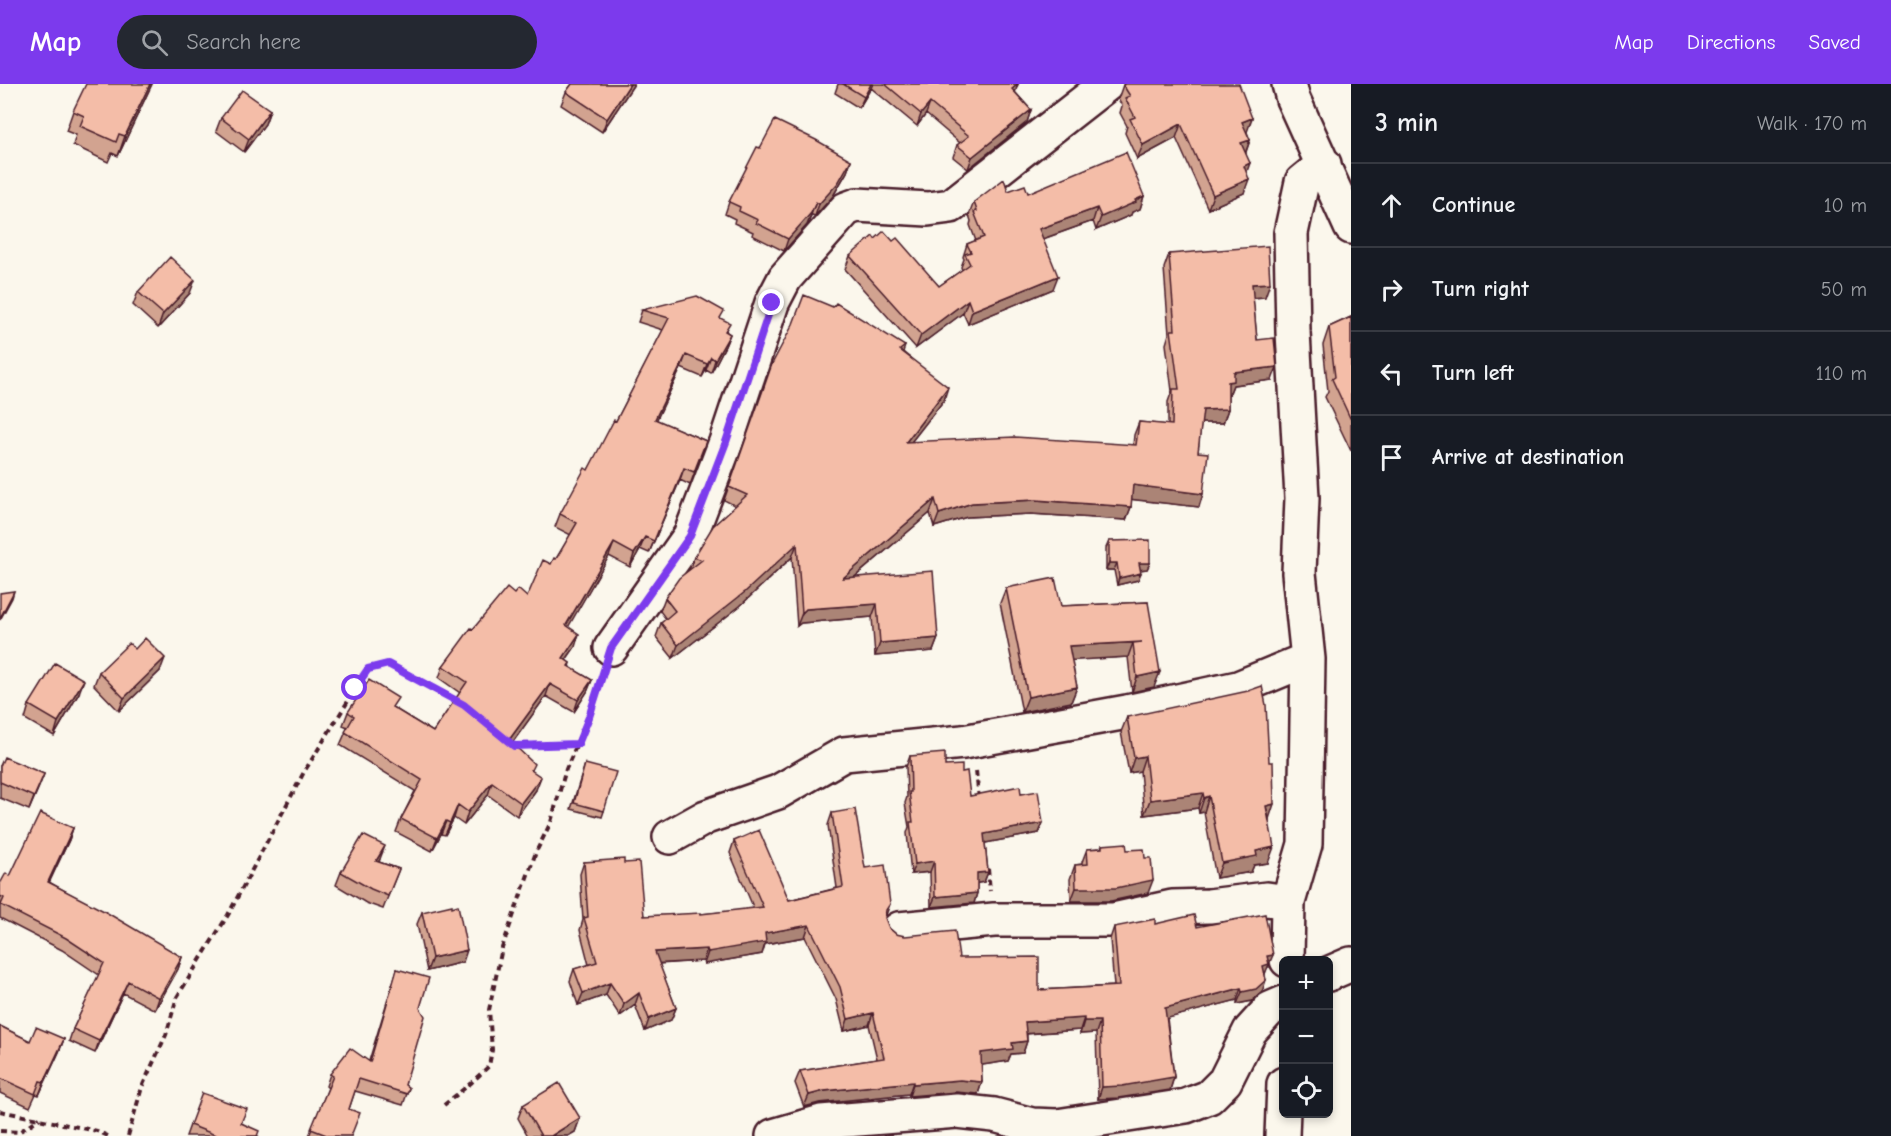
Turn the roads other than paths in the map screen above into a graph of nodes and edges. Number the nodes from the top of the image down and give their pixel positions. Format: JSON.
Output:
{"nodes":[{"id":1,"x":1107,"y":84,"type":"edge"},
{"id":2,"x":1289,"y":84,"type":"edge"},
{"id":3,"x":1324,"y":164,"type":"junction"},
{"id":4,"x":1351,"y":227,"type":"edge"},
{"id":5,"x":611,"y":648,"type":"road end"},
{"id":6,"x":1308,"y":659,"type":"junction"},
{"id":7,"x":670,"y":837,"type":"dead end"},
{"id":8,"x":1288,"y":902,"type":"junction"},
{"id":9,"x":899,"y":929,"type":"dead end"},
{"id":10,"x":1287,"y":956,"type":"edge"},
{"id":11,"x":1351,"y":964,"type":"edge"},
{"id":12,"x":1333,"y":972,"type":"edge"},
{"id":13,"x":1279,"y":1005,"type":"edge"},
{"id":14,"x":1283,"y":1118,"type":"edge"},
{"id":15,"x":773,"y":1136,"type":"edge"},
{"id":16,"x":1282,"y":1136,"type":"edge"}],
"edges":[{"from":1,"to":5,"type":"street"},
{"from":2,"to":3,"type":"street"},
{"from":3,"to":4,"type":"street"},
{"from":3,"to":6,"type":"street"},
{"from":6,"to":7,"type":"street"},
{"from":6,"to":8,"type":"street"},
{"from":8,"to":9,"type":"street"},
{"from":8,"to":10,"type":"street"},
{"from":11,"to":12,"type":"street"},
{"from":13,"to":15,"type":"street"},
{"from":14,"to":16,"type":"street"}]}
